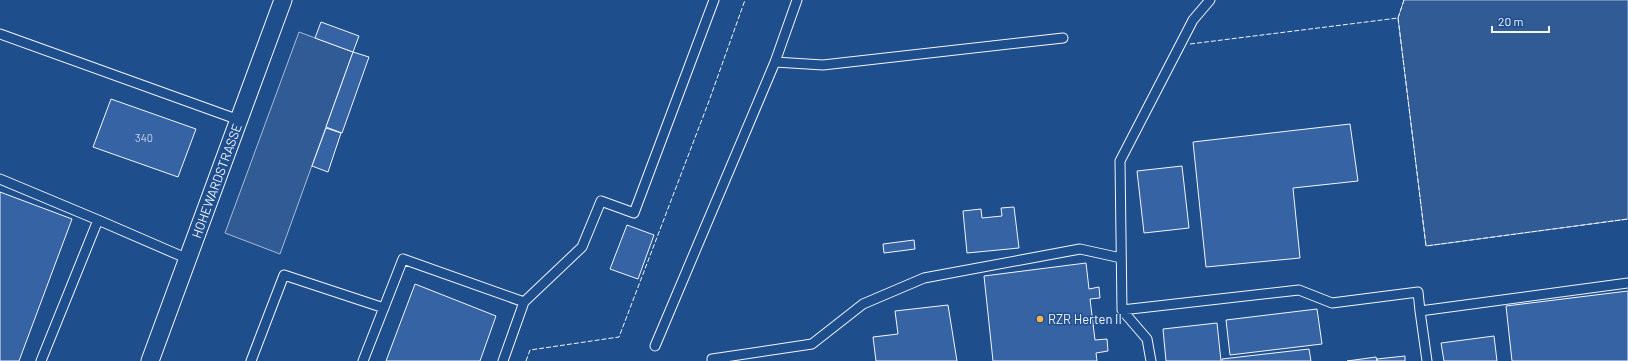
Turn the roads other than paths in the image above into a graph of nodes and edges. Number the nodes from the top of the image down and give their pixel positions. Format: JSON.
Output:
{"nodes":[{"id":1,"x":284,"y":0,"type":"edge"},
{"id":2,"x":714,"y":0,"type":"edge"},
{"id":3,"x":798,"y":0,"type":"edge"},
{"id":4,"x":1210,"y":0,"type":"edge"},
{"id":5,"x":0,"y":34,"type":"edge"},
{"id":6,"x":1063,"y":38,"type":"dead end"},
{"id":7,"x":775,"y":62,"type":"junction"},
{"id":8,"x":239,"y":120,"type":"junction"},
{"id":9,"x":0,"y":179,"type":"edge"},
{"id":10,"x":98,"y":220,"type":"junction"},
{"id":11,"x":1121,"y":258,"type":"junction"},
{"id":12,"x":188,"y":259,"type":"junction"},
{"id":13,"x":1628,"y":283,"type":"edge"},
{"id":14,"x":524,"y":302,"type":"junction"},
{"id":15,"x":384,"y":308,"type":"junction"},
{"id":16,"x":1122,"y":310,"type":"junction"},
{"id":17,"x":1420,"y":311,"type":"junction"},
{"id":18,"x":655,"y":346,"type":"dead end"},
{"id":19,"x":41,"y":361,"type":"edge"},
{"id":20,"x":150,"y":361,"type":"edge"},
{"id":21,"x":251,"y":361,"type":"edge"},
{"id":22,"x":363,"y":361,"type":"edge"},
{"id":23,"x":503,"y":361,"type":"edge"},
{"id":24,"x":712,"y":361,"type":"edge"},
{"id":25,"x":1151,"y":361,"type":"edge"},
{"id":26,"x":1427,"y":361,"type":"edge"}],
"edges":[{"from":1,"to":8,"type":"street","name":"HOHEWARDSTRASSE"},
{"from":2,"to":14,"type":"lane"},
{"from":3,"to":7,"type":"lane"},
{"from":4,"to":11,"type":"lane"},
{"from":5,"to":8,"type":"lane"},
{"from":6,"to":7,"type":"lane"},
{"from":7,"to":18,"type":"lane"},
{"from":8,"to":12,"type":"street","name":"HOHEWARDSTRASSE"},
{"from":9,"to":10,"type":"lane"},
{"from":10,"to":12,"type":"lane"},
{"from":10,"to":19,"type":"lane"},
{"from":11,"to":16,"type":"lane"},
{"from":11,"to":24,"type":"lane"},
{"from":12,"to":20,"type":"street","name":"HOHEWARDSTRASSE"},
{"from":13,"to":17,"type":"lane"},
{"from":14,"to":15,"type":"lane"},
{"from":14,"to":23,"type":"lane"},
{"from":15,"to":21,"type":"lane"},
{"from":15,"to":22,"type":"lane"},
{"from":16,"to":17,"type":"lane"},
{"from":16,"to":25,"type":"lane"},
{"from":17,"to":26,"type":"lane"}]}
